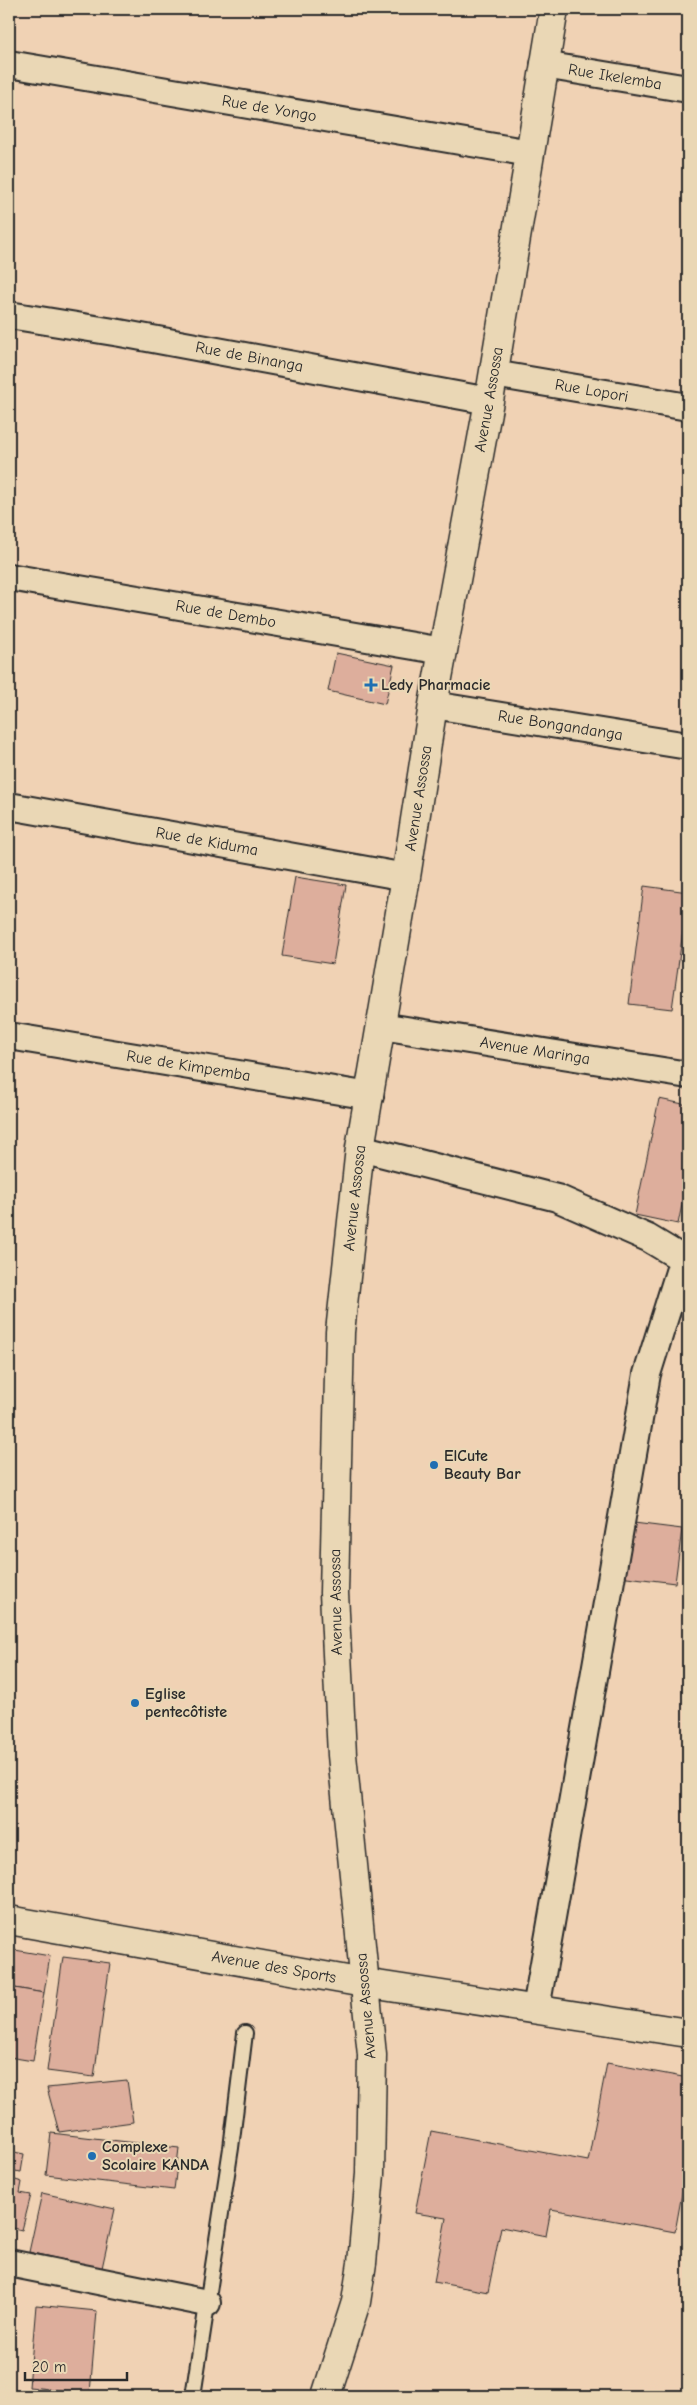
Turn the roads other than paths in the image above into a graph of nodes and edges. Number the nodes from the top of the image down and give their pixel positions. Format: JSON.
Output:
{"nodes":[{"id":1,"x":554,"y":9,"type":"edge"},
{"id":2,"x":9,"y":64,"type":"edge"},
{"id":3,"x":544,"y":65,"type":"junction"},
{"id":4,"x":688,"y":88,"type":"edge"},
{"id":5,"x":530,"y":153,"type":"junction"},
{"id":6,"x":9,"y":315,"type":"edge"},
{"id":7,"x":494,"y":374,"type":"junction"},
{"id":8,"x":489,"y":401,"type":"junction"},
{"id":9,"x":688,"y":407,"type":"edge"},
{"id":10,"x":9,"y":577,"type":"edge"},
{"id":11,"x":443,"y":651,"type":"junction"},
{"id":12,"x":432,"y":705,"type":"junction"},
{"id":13,"x":688,"y":746,"type":"edge"},
{"id":14,"x":9,"y":806,"type":"edge"},
{"id":15,"x":406,"y":877,"type":"junction"},
{"id":16,"x":382,"y":1026,"type":"junction"},
{"id":17,"x":9,"y":1036,"type":"edge"},
{"id":18,"x":688,"y":1075,"type":"edge"},
{"id":19,"x":370,"y":1096,"type":"junction"},
{"id":20,"x":360,"y":1148,"type":"junction"},
{"id":21,"x":686,"y":1261,"type":"edge"},
{"id":22,"x":9,"y":1920,"type":"edge"},
{"id":23,"x":364,"y":1983,"type":"junction"},
{"id":24,"x":536,"y":2010,"type":"junction"},
{"id":25,"x":245,"y":2033,"type":"dead end"},
{"id":26,"x":688,"y":2033,"type":"edge"},
{"id":27,"x":9,"y":2263,"type":"edge"},
{"id":28,"x":207,"y":2303,"type":"junction"},
{"id":29,"x":193,"y":2396,"type":"edge"},
{"id":30,"x":326,"y":2396,"type":"edge"}],
"edges":[{"from":1,"to":3,"type":"main road","name":"Avenue Assossa"},
{"from":2,"to":5,"type":"street","name":"Rue de Yongo"},
{"from":3,"to":4,"type":"street","name":"Rue Ikelemba"},
{"from":3,"to":5,"type":"main road","name":"Avenue Assossa"},
{"from":5,"to":7,"type":"main road","name":"Avenue Assossa"},
{"from":6,"to":8,"type":"street","name":"Rue de Binanga"},
{"from":7,"to":8,"type":"main road","name":"Avenue Assossa"},
{"from":7,"to":9,"type":"street","name":"Rue Lopori"},
{"from":8,"to":11,"type":"main road","name":"Avenue Assossa"},
{"from":10,"to":11,"type":"street","name":"Rue de Dembo"},
{"from":11,"to":12,"type":"main road","name":"Avenue Assossa"},
{"from":12,"to":13,"type":"street","name":"Rue Bongandanga"},
{"from":12,"to":15,"type":"main road","name":"Avenue Assossa"},
{"from":14,"to":15,"type":"street","name":"Rue de Kiduma"},
{"from":15,"to":16,"type":"main road","name":"Avenue Assossa"},
{"from":16,"to":18,"type":"street","name":"Avenue Maringa"},
{"from":16,"to":19,"type":"main road","name":"Avenue Assossa"},
{"from":17,"to":19,"type":"street","name":"Rue de Kimpemba"},
{"from":19,"to":20,"type":"main road","name":"Avenue Assossa"},
{"from":20,"to":21,"type":"street"},
{"from":20,"to":23,"type":"main road","name":"Avenue Assossa"},
{"from":21,"to":24,"type":"street"},
{"from":22,"to":23,"type":"main road","name":"Avenue des Sports"},
{"from":23,"to":24,"type":"main road","name":"Avenue des Sports"},
{"from":23,"to":30,"type":"main road","name":"Avenue Assossa"},
{"from":24,"to":26,"type":"main road","name":"Avenue des Sports"},
{"from":25,"to":28,"type":"lane"},
{"from":27,"to":28,"type":"street"},
{"from":28,"to":29,"type":"lane"}]}
